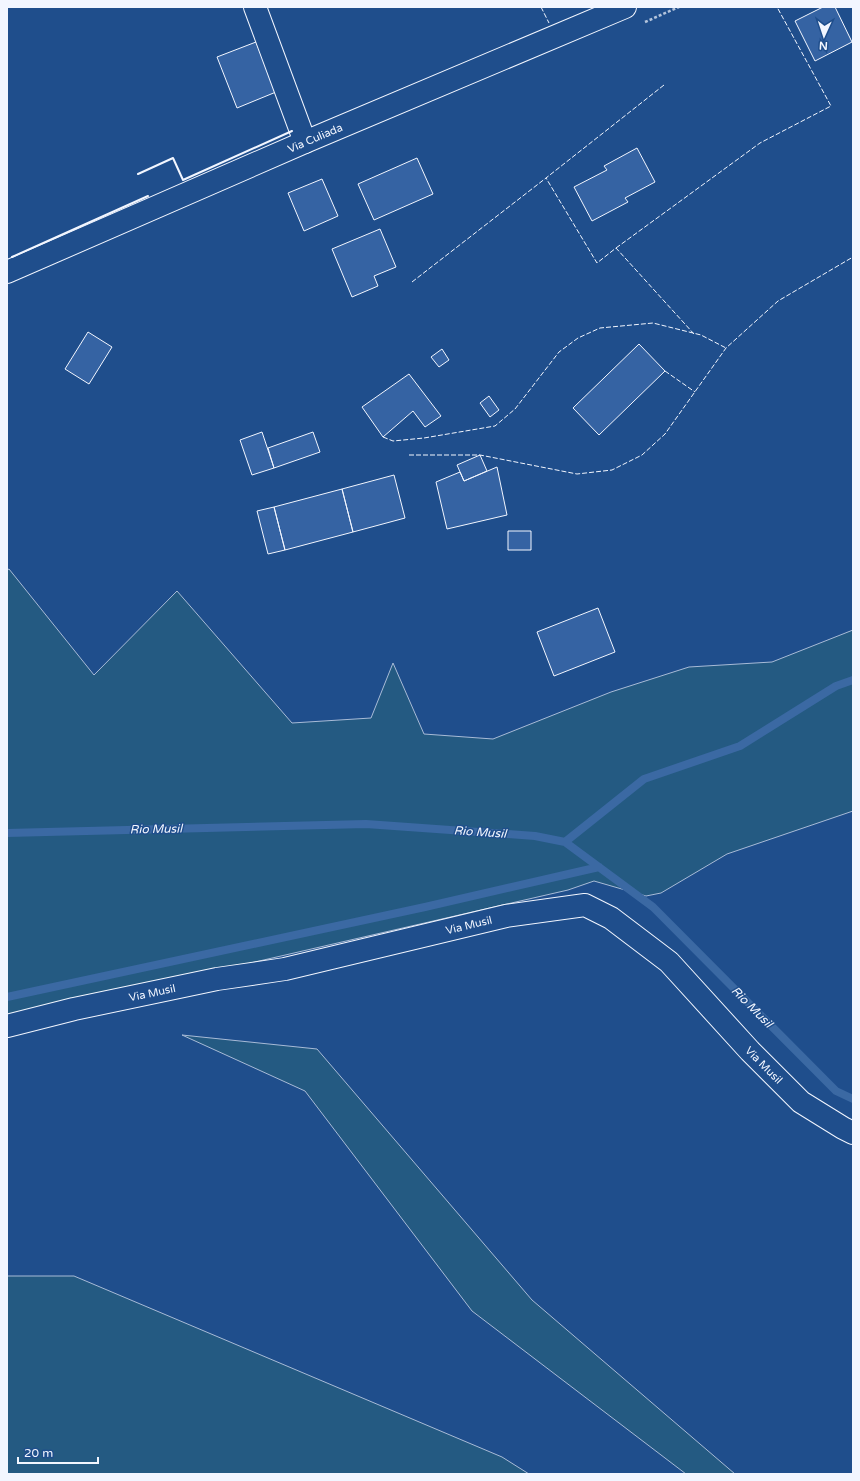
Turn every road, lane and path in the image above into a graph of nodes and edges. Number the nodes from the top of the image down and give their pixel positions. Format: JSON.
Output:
{"nodes":[{"id":1,"x":625,"y":7,"type":"edge"},
{"id":2,"x":257,"y":9,"type":"edge"},
{"id":3,"x":305,"y":142,"type":"junction"},
{"id":4,"x":7,"y":272,"type":"edge"},
{"id":5,"x":7,"y":1026,"type":"edge"},
{"id":6,"x":853,"y":1133,"type":"edge"}],
"edges":[{"from":1,"to":3,"type":"street","name":"Via Culiada"},
{"from":2,"to":3,"type":"street"},
{"from":3,"to":4,"type":"street","name":"Via Culiada"},
{"from":5,"to":6,"type":"street","name":"Via Musil"}]}
